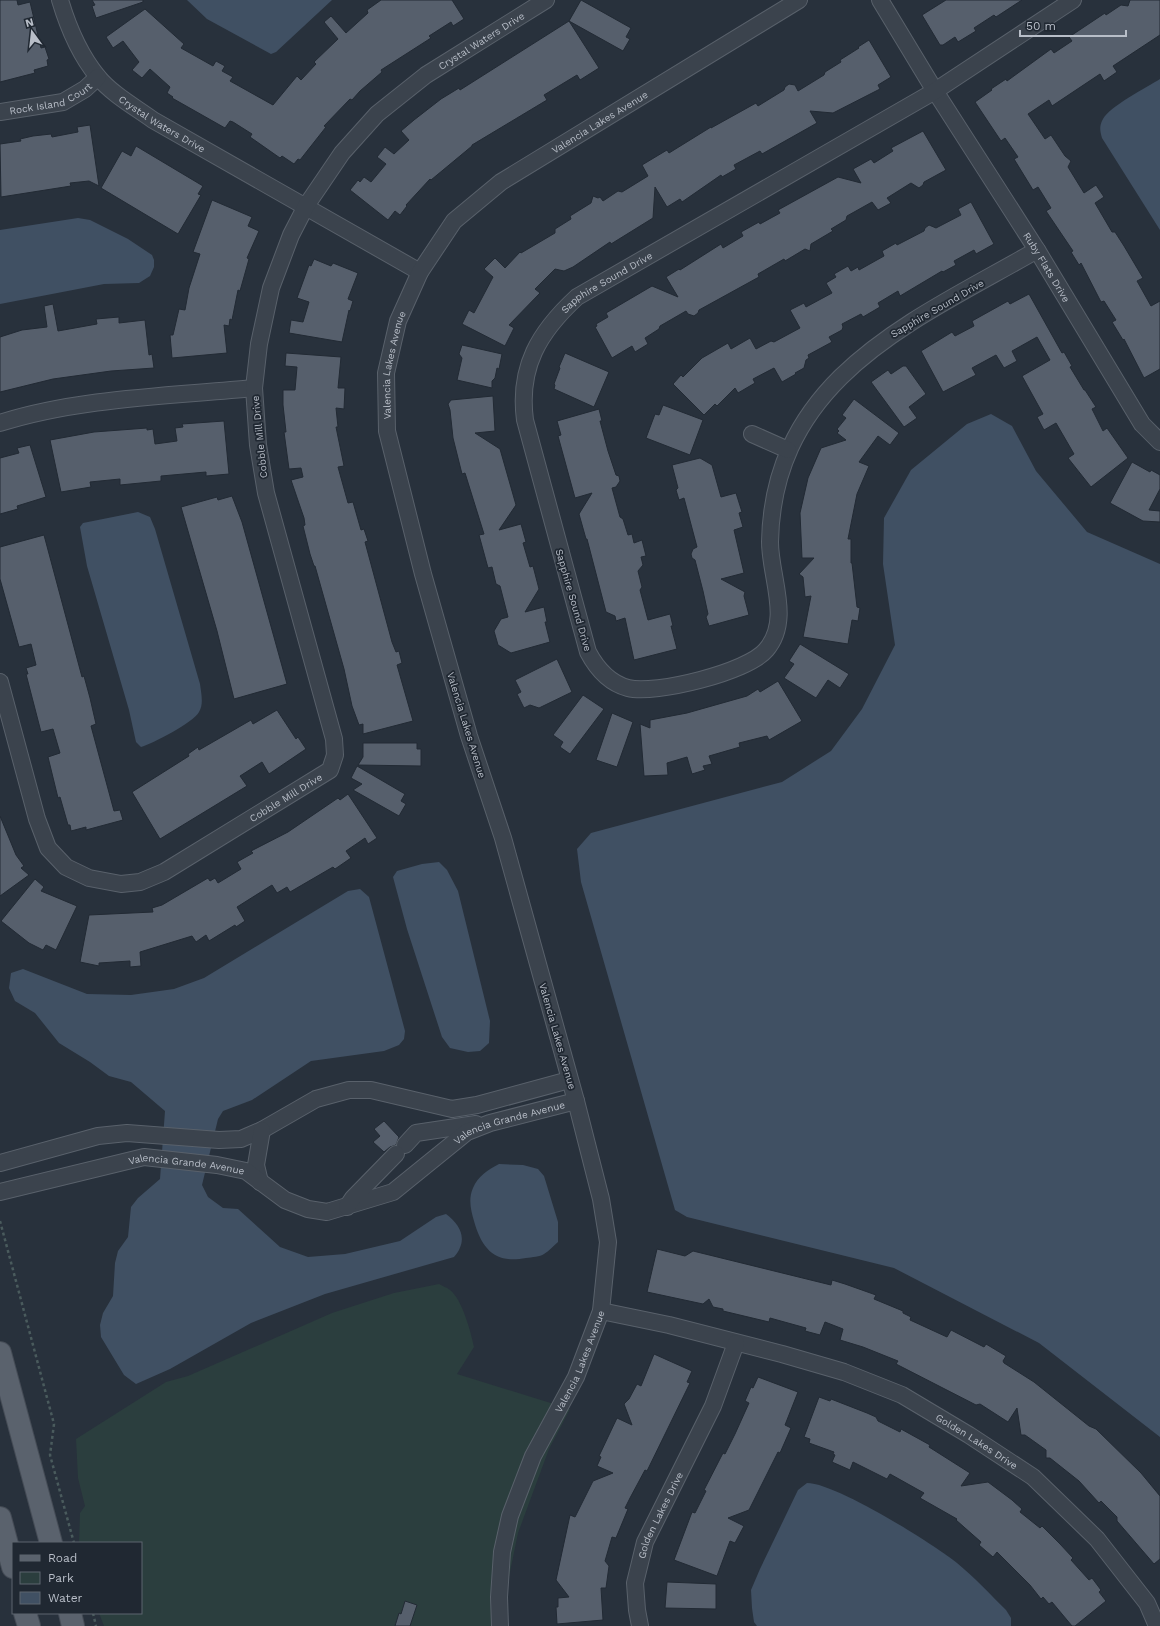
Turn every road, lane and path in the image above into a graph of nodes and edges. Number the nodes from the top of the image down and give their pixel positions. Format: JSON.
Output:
{"nodes":[{"id":1,"x":60,"y":0,"type":"edge"},
{"id":2,"x":546,"y":0,"type":"edge"},
{"id":3,"x":799,"y":0,"type":"edge"},
{"id":4,"x":880,"y":0,"type":"edge"},
{"id":5,"x":1073,"y":0,"type":"edge"},
{"id":6,"x":98,"y":77,"type":"junction"},
{"id":7,"x":935,"y":91,"type":"junction"},
{"id":8,"x":0,"y":112,"type":"edge"},
{"id":9,"x":306,"y":206,"type":"junction"},
{"id":10,"x":1037,"y":250,"type":"junction"},
{"id":11,"x":420,"y":272,"type":"junction"},
{"id":12,"x":254,"y":388,"type":"junction"},
{"id":13,"x":0,"y":424,"type":"edge"},
{"id":14,"x":752,"y":434,"type":"dead end"},
{"id":15,"x":1160,"y":442,"type":"edge"},
{"id":16,"x":788,"y":450,"type":"junction"},
{"id":17,"x":0,"y":682,"type":"edge"},
{"id":18,"x":569,"y":1080,"type":"junction"},
{"id":19,"x":576,"y":1101,"type":"junction"},
{"id":20,"x":500,"y":1121,"type":"junction"},
{"id":21,"x":262,"y":1130,"type":"junction"},
{"id":22,"x":0,"y":1163,"type":"edge"},
{"id":23,"x":260,"y":1182,"type":"junction"},
{"id":24,"x":0,"y":1192,"type":"edge"},
{"id":25,"x":347,"y":1206,"type":"junction"},
{"id":26,"x":0,"y":1221,"type":"edge"},
{"id":27,"x":601,"y":1311,"type":"junction"},
{"id":28,"x":736,"y":1343,"type":"junction"},
{"id":29,"x":0,"y":1353,"type":"edge"},
{"id":30,"x":0,"y":1518,"type":"edge"},
{"id":31,"x":51,"y":1542,"type":"edge"},
{"id":32,"x":74,"y":1542,"type":"edge"},
{"id":33,"x":12,"y":1563,"type":"edge"},
{"id":34,"x":25,"y":1614,"type":"edge"},
{"id":35,"x":70,"y":1614,"type":"edge"},
{"id":36,"x":93,"y":1614,"type":"edge"},
{"id":37,"x":29,"y":1626,"type":"edge"},
{"id":38,"x":73,"y":1626,"type":"edge"},
{"id":39,"x":96,"y":1626,"type":"edge"},
{"id":40,"x":500,"y":1626,"type":"edge"},
{"id":41,"x":640,"y":1626,"type":"edge"},
{"id":42,"x":1158,"y":1626,"type":"edge"}],
"edges":[{"from":1,"to":6,"type":"street","name":"Crystal Waters Drive"},
{"from":2,"to":9,"type":"street","name":"Crystal Waters Drive"},
{"from":3,"to":11,"type":"street","name":"Valencia Lakes Avenue"},
{"from":4,"to":7,"type":"street","name":"Ruby Flats Drive"},
{"from":5,"to":7,"type":"street"},
{"from":6,"to":8,"type":"street","name":"Rock Island Court"},
{"from":6,"to":9,"type":"street","name":"Crystal Waters Drive"},
{"from":7,"to":10,"type":"street","name":"Ruby Flats Drive"},
{"from":7,"to":16,"type":"street","name":"Sapphire Sound Drive"},
{"from":9,"to":11,"type":"street","name":"Crystal Waters Drive"},
{"from":9,"to":12,"type":"street","name":"Cobble Mill Drive"},
{"from":10,"to":15,"type":"street","name":"Ruby Flats Drive"},
{"from":10,"to":16,"type":"street","name":"Sapphire Sound Drive"},
{"from":11,"to":18,"type":"street","name":"Valencia Lakes Avenue"},
{"from":12,"to":13,"type":"street","name":"Cobble Mill Drive"},
{"from":12,"to":17,"type":"street","name":"Cobble Mill Drive"},
{"from":14,"to":16,"type":"street"},
{"from":18,"to":19,"type":"street","name":"Valencia Lakes Avenue"},
{"from":18,"to":21,"type":"street"},
{"from":19,"to":20,"type":"street","name":"Valencia Grande Avenue"},
{"from":19,"to":27,"type":"street","name":"Valencia Lakes Avenue"},
{"from":20,"to":25,"type":"street","name":"Valencia Grande Avenue"},
{"from":20,"to":25,"type":"street"},
{"from":21,"to":22,"type":"street"},
{"from":21,"to":23,"type":"street"},
{"from":23,"to":24,"type":"street","name":"Valencia Grande Avenue"},
{"from":23,"to":25,"type":"street","name":"Valencia Grande Avenue"},
{"from":26,"to":32,"type":"path"},
{"from":27,"to":28,"type":"street","name":"Golden Lakes Drive"},
{"from":27,"to":40,"type":"street","name":"Valencia Lakes Avenue"},
{"from":28,"to":41,"type":"street","name":"Golden Lakes Drive"},
{"from":28,"to":42,"type":"street","name":"Golden Lakes Drive"},
{"from":29,"to":31,"type":"main road"},
{"from":30,"to":33,"type":"main road"},
{"from":34,"to":37,"type":"main road"},
{"from":35,"to":38,"type":"main road"},
{"from":36,"to":39,"type":"path"}]}
